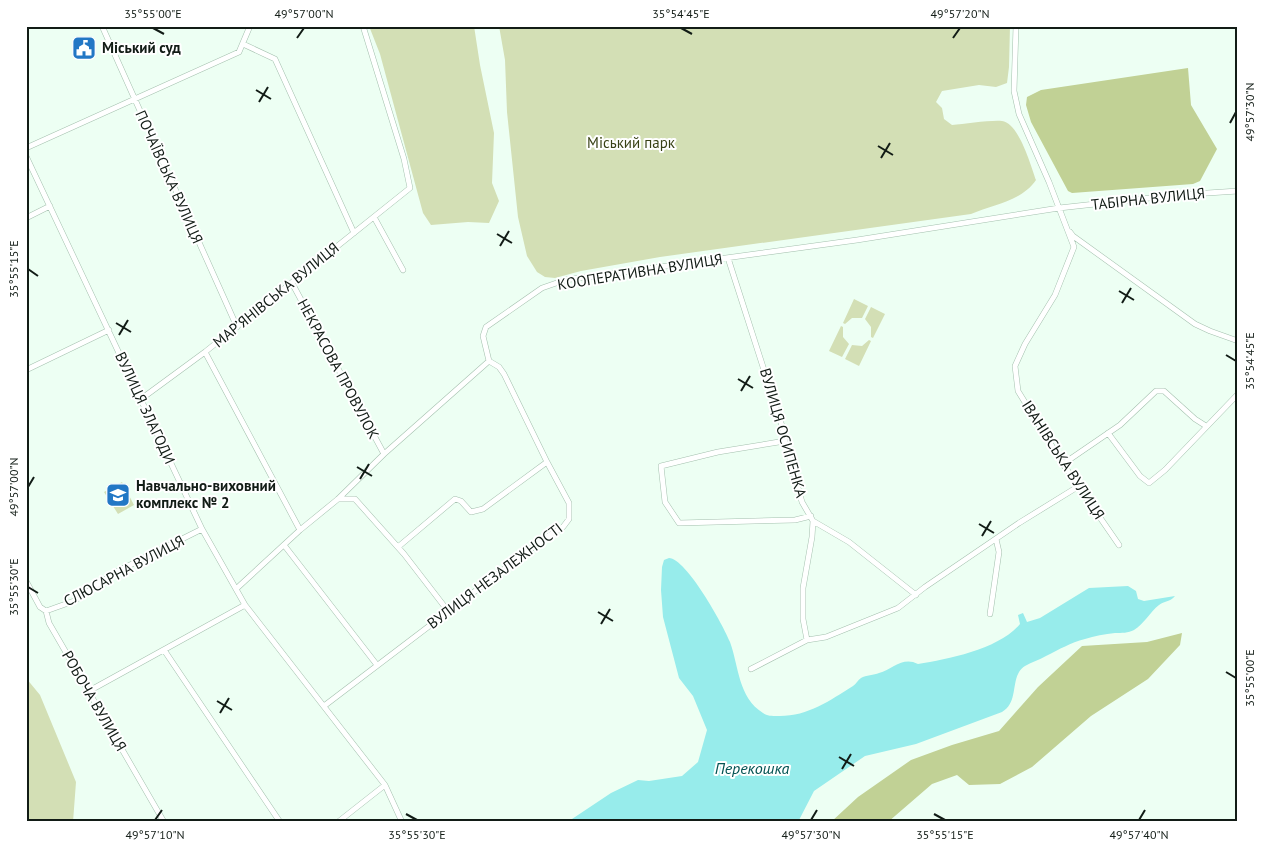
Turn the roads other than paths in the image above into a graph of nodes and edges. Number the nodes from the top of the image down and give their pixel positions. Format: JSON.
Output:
{"nodes":[{"id":1,"x":102,"y":26,"type":"edge"},
{"id":2,"x":250,"y":26,"type":"edge"},
{"id":3,"x":363,"y":26,"type":"edge"},
{"id":4,"x":1016,"y":26,"type":"edge"},
{"id":5,"x":243,"y":44,"type":"junction"},
{"id":6,"x":135,"y":100,"type":"junction"},
{"id":7,"x":26,"y":148,"type":"edge"},
{"id":8,"x":26,"y":156,"type":"edge"},
{"id":9,"x":1238,"y":191,"type":"edge"},
{"id":10,"x":50,"y":206,"type":"junction"},
{"id":11,"x":1058,"y":208,"type":"junction"},
{"id":12,"x":374,"y":217,"type":"junction"},
{"id":13,"x":26,"y":218,"type":"edge"},
{"id":14,"x":1065,"y":224,"type":"junction"},
{"id":15,"x":354,"y":233,"type":"junction"},
{"id":16,"x":728,"y":258,"type":"junction"},
{"id":17,"x":403,"y":270,"type":"dead end"},
{"id":18,"x":292,"y":283,"type":"junction"},
{"id":19,"x":237,"y":327,"type":"junction"},
{"id":20,"x":109,"y":330,"type":"junction"},
{"id":21,"x":1238,"y":340,"type":"edge"},
{"id":22,"x":205,"y":352,"type":"junction"},
{"id":23,"x":489,"y":361,"type":"junction"},
{"id":24,"x":26,"y":370,"type":"edge"},
{"id":25,"x":1238,"y":394,"type":"edge"},
{"id":26,"x":141,"y":399,"type":"junction"},
{"id":27,"x":1206,"y":426,"type":"junction"},
{"id":28,"x":1108,"y":433,"type":"junction"},
{"id":29,"x":784,"y":441,"type":"junction"},
{"id":30,"x":384,"y":454,"type":"junction"},
{"id":31,"x":547,"y":462,"type":"junction"},
{"id":32,"x":1063,"y":464,"type":"junction"},
{"id":33,"x":1078,"y":486,"type":"junction"},
{"id":34,"x":338,"y":499,"type":"junction"},
{"id":35,"x":812,"y":518,"type":"junction"},
{"id":36,"x":202,"y":529,"type":"junction"},
{"id":37,"x":300,"y":530,"type":"junction"},
{"id":38,"x":996,"y":539,"type":"junction"},
{"id":39,"x":1120,"y":545,"type":"dead end"},
{"id":40,"x":284,"y":546,"type":"junction"},
{"id":41,"x":398,"y":546,"type":"junction"},
{"id":42,"x":26,"y":581,"type":"edge"},
{"id":43,"x":236,"y":589,"type":"junction"},
{"id":44,"x":916,"y":594,"type":"junction"},
{"id":45,"x":245,"y":606,"type":"junction"},
{"id":46,"x":46,"y":611,"type":"junction"},
{"id":47,"x":448,"y":611,"type":"junction"},
{"id":48,"x":990,"y":614,"type":"dead end"},
{"id":49,"x":807,"y":640,"type":"junction"},
{"id":50,"x":164,"y":650,"type":"junction"},
{"id":51,"x":377,"y":665,"type":"junction"},
{"id":52,"x":751,"y":669,"type":"dead end"},
{"id":53,"x":89,"y":691,"type":"junction"},
{"id":54,"x":324,"y":706,"type":"junction"},
{"id":55,"x":385,"y":785,"type":"junction"},
{"id":56,"x":164,"y":822,"type":"edge"},
{"id":57,"x":280,"y":822,"type":"edge"},
{"id":58,"x":338,"y":822,"type":"edge"},
{"id":59,"x":402,"y":822,"type":"edge"}],
"edges":[{"from":1,"to":6,"type":"street","name":"ПОЧАЇВСЬКА ВУЛИЦЯ"},
{"from":2,"to":5,"type":"street"},
{"from":3,"to":12,"type":"street","name":"МАР’ЯНІВСЬКА ВУЛИЦЯ"},
{"from":4,"to":11,"type":"street","name":"ІВАНІВСЬКА ВУЛИЦЯ"},
{"from":5,"to":6,"type":"street"},
{"from":5,"to":15,"type":"street"},
{"from":6,"to":7,"type":"street"},
{"from":6,"to":19,"type":"street","name":"ПОЧАЇВСЬКА ВУЛИЦЯ"},
{"from":8,"to":10,"type":"street","name":"ВУЛИЦЯ ЗЛАГОДИ"},
{"from":9,"to":11,"type":"street","name":"ТАБІРНА ВУЛИЦЯ"},
{"from":10,"to":13,"type":"street"},
{"from":10,"to":20,"type":"street","name":"ВУЛИЦЯ ЗЛАГОДИ"},
{"from":11,"to":14,"type":"street","name":"ІВАНІВСЬКА ВУЛИЦЯ"},
{"from":11,"to":16,"type":"street","name":"КООПЕРАТИВНА ВУЛИЦЯ"},
{"from":12,"to":15,"type":"street","name":"МАР’ЯНІВСЬКА ВУЛИЦЯ"},
{"from":12,"to":17,"type":"street"},
{"from":14,"to":21,"type":"street"},
{"from":14,"to":32,"type":"street","name":"ІВАНІВСЬКА ВУЛИЦЯ"},
{"from":15,"to":18,"type":"street","name":"МАР’ЯНІВСЬКА ВУЛИЦЯ"},
{"from":16,"to":23,"type":"street","name":"КООПЕРАТИВНА ВУЛИЦЯ"},
{"from":16,"to":29,"type":"street","name":"ВУЛИЦЯ ОСИПЕНКА"},
{"from":18,"to":19,"type":"street","name":"МАР’ЯНІВСЬКА ВУЛИЦЯ"},
{"from":18,"to":30,"type":"street","name":"НЕКРАСОВА ПРОВУЛОК"},
{"from":19,"to":22,"type":"street","name":"МАР’ЯНІВСЬКА ВУЛИЦЯ"},
{"from":20,"to":24,"type":"street"},
{"from":20,"to":26,"type":"street","name":"ВУЛИЦЯ ЗЛАГОДИ"},
{"from":22,"to":26,"type":"street","name":"МАР’ЯНІВСЬКА ВУЛИЦЯ"},
{"from":22,"to":37,"type":"street"},
{"from":23,"to":30,"type":"street"},
{"from":23,"to":31,"type":"street","name":"ВУЛИЦЯ НЕЗАЛЕЖНОСТІ"},
{"from":25,"to":27,"type":"street"},
{"from":26,"to":36,"type":"street","name":"ВУЛИЦЯ ЗЛАГОДИ"},
{"from":27,"to":28,"type":"street"},
{"from":27,"to":28,"type":"street"},
{"from":28,"to":32,"type":"street"},
{"from":29,"to":35,"type":"street","name":"ВУЛИЦЯ ОСИПЕНКА"},
{"from":29,"to":35,"type":"street"},
{"from":30,"to":34,"type":"street"},
{"from":31,"to":41,"type":"street"},
{"from":31,"to":47,"type":"street","name":"ВУЛИЦЯ НЕЗАЛЕЖНОСТІ"},
{"from":32,"to":33,"type":"street","name":"ІВАНІВСЬКА ВУЛИЦЯ"},
{"from":33,"to":38,"type":"street"},
{"from":33,"to":39,"type":"street","name":"ІВАНІВСЬКА ВУЛИЦЯ"},
{"from":34,"to":37,"type":"street"},
{"from":34,"to":41,"type":"street"},
{"from":35,"to":44,"type":"street"},
{"from":35,"to":49,"type":"street"},
{"from":36,"to":43,"type":"street","name":"ВУЛИЦЯ ЗЛАГОДИ"},
{"from":36,"to":46,"type":"street","name":"СЛЮСАРНА ВУЛИЦЯ"},
{"from":37,"to":40,"type":"street"},
{"from":38,"to":44,"type":"street"},
{"from":38,"to":48,"type":"street"},
{"from":40,"to":43,"type":"street"},
{"from":40,"to":51,"type":"street"},
{"from":41,"to":47,"type":"street"},
{"from":42,"to":46,"type":"street","name":"РОБОЧА ВУЛИЦЯ"},
{"from":43,"to":45,"type":"street","name":"ВУЛИЦЯ ЗЛАГОДИ"},
{"from":44,"to":49,"type":"street"},
{"from":45,"to":50,"type":"street"},
{"from":45,"to":54,"type":"street","name":"ВУЛИЦЯ ЗЛАГОДИ"},
{"from":46,"to":53,"type":"street","name":"РОБОЧА ВУЛИЦЯ"},
{"from":47,"to":51,"type":"street","name":"ВУЛИЦЯ НЕЗАЛЕЖНОСТІ"},
{"from":49,"to":52,"type":"street"},
{"from":50,"to":53,"type":"street"},
{"from":50,"to":57,"type":"street"},
{"from":51,"to":54,"type":"street","name":"ВУЛИЦЯ НЕЗАЛЕЖНОСТІ"},
{"from":53,"to":56,"type":"street","name":"РОБОЧА ВУЛИЦЯ"},
{"from":54,"to":55,"type":"street","name":"ВУЛИЦЯ ЗЛАГОДИ"},
{"from":55,"to":58,"type":"street"},
{"from":55,"to":59,"type":"street","name":"ВУЛИЦЯ ЗЛАГОДИ"}]}
